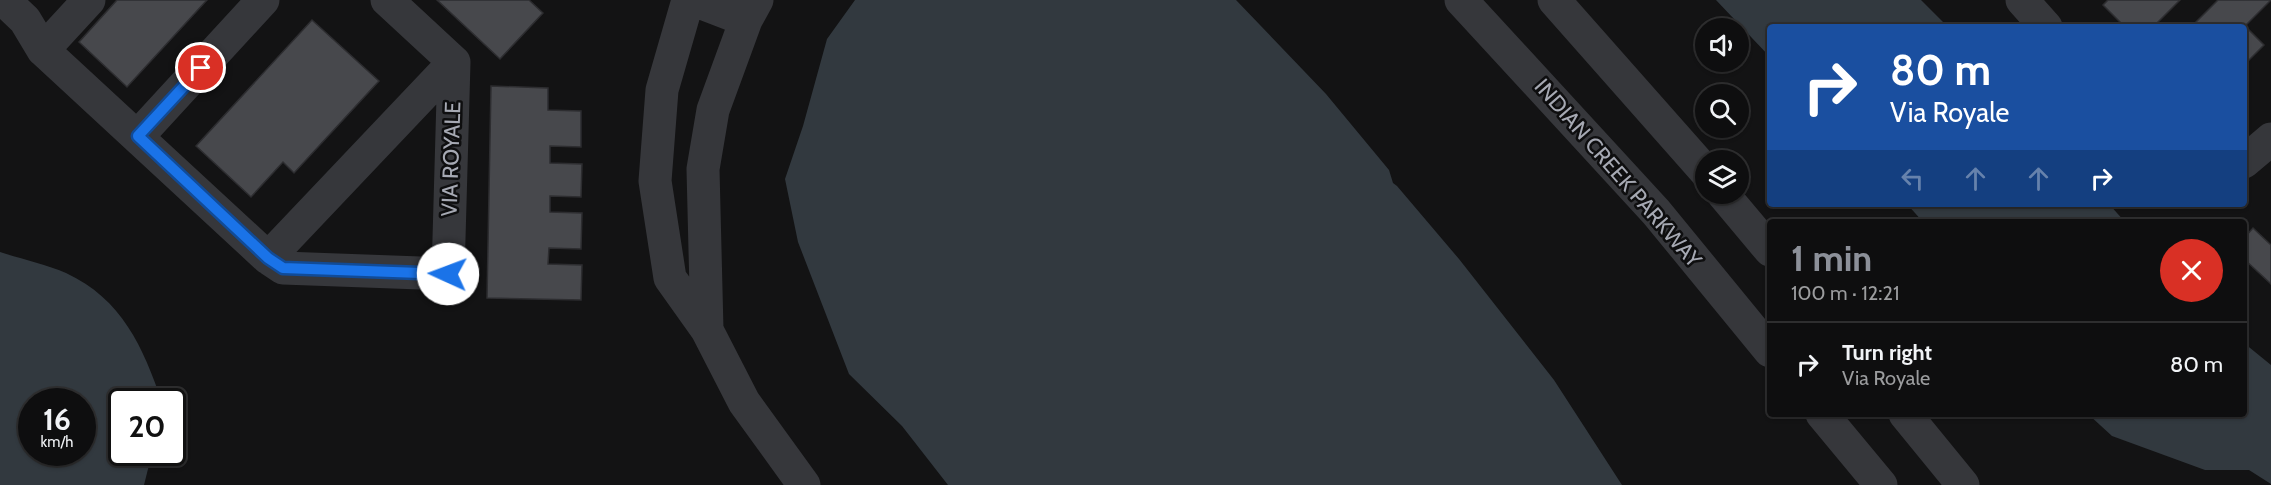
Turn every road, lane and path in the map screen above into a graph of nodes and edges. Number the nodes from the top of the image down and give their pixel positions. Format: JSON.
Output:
{"nodes":[{"id":1,"x":4,"y":0,"type":"edge"},
{"id":2,"x":89,"y":0,"type":"edge"},
{"id":3,"x":263,"y":0,"type":"edge"},
{"id":4,"x":387,"y":0,"type":"edge"},
{"id":5,"x":688,"y":0,"type":"edge"},
{"id":6,"x":694,"y":0,"type":"edge"},
{"id":7,"x":1461,"y":0,"type":"edge"},
{"id":8,"x":1554,"y":0,"type":"edge"},
{"id":9,"x":2022,"y":0,"type":"edge"},
{"id":10,"x":751,"y":10,"type":"edge"},
{"id":11,"x":2043,"y":24,"type":"edge"},
{"id":12,"x":43,"y":50,"type":"junction"},
{"id":13,"x":454,"y":62,"type":"junction"},
{"id":14,"x":138,"y":136,"type":"junction"},
{"id":15,"x":2271,"y":140,"type":"edge"},
{"id":16,"x":1695,"y":160,"type":"edge"},
{"id":17,"x":2247,"y":160,"type":"edge"},
{"id":18,"x":1731,"y":204,"type":"edge"},
{"id":19,"x":1767,"y":246,"type":"edge"},
{"id":20,"x":268,"y":258,"type":"junction"},
{"id":21,"x":707,"y":330,"type":"junction"},
{"id":22,"x":1767,"y":347,"type":"edge"},
{"id":23,"x":1824,"y":417,"type":"edge"},
{"id":24,"x":1907,"y":417,"type":"edge"},
{"id":25,"x":804,"y":485,"type":"edge"},
{"id":26,"x":1881,"y":485,"type":"edge"},
{"id":27,"x":1963,"y":485,"type":"edge"}],
"edges":[{"from":1,"to":12,"type":"street","name":"VIA ROYALE"},
{"from":2,"to":12,"type":"street"},
{"from":3,"to":14,"type":"street"},
{"from":4,"to":13,"type":"street"},
{"from":5,"to":21,"type":"street"},
{"from":6,"to":10,"type":"street"},
{"from":7,"to":22,"type":"street","name":"INDIAN CREEK PARKWAY"},
{"from":8,"to":16,"type":"street"},
{"from":9,"to":11,"type":"street"},
{"from":10,"to":21,"type":"street"},
{"from":12,"to":14,"type":"street","name":"VIA ROYALE"},
{"from":13,"to":20,"type":"street"},
{"from":13,"to":20,"type":"street","name":"VIA ROYALE"},
{"from":14,"to":20,"type":"street","name":"VIA ROYALE"},
{"from":15,"to":17,"type":"street"},
{"from":18,"to":19,"type":"street"},
{"from":21,"to":25,"type":"street"},
{"from":23,"to":26,"type":"street"},
{"from":24,"to":27,"type":"street"}]}
